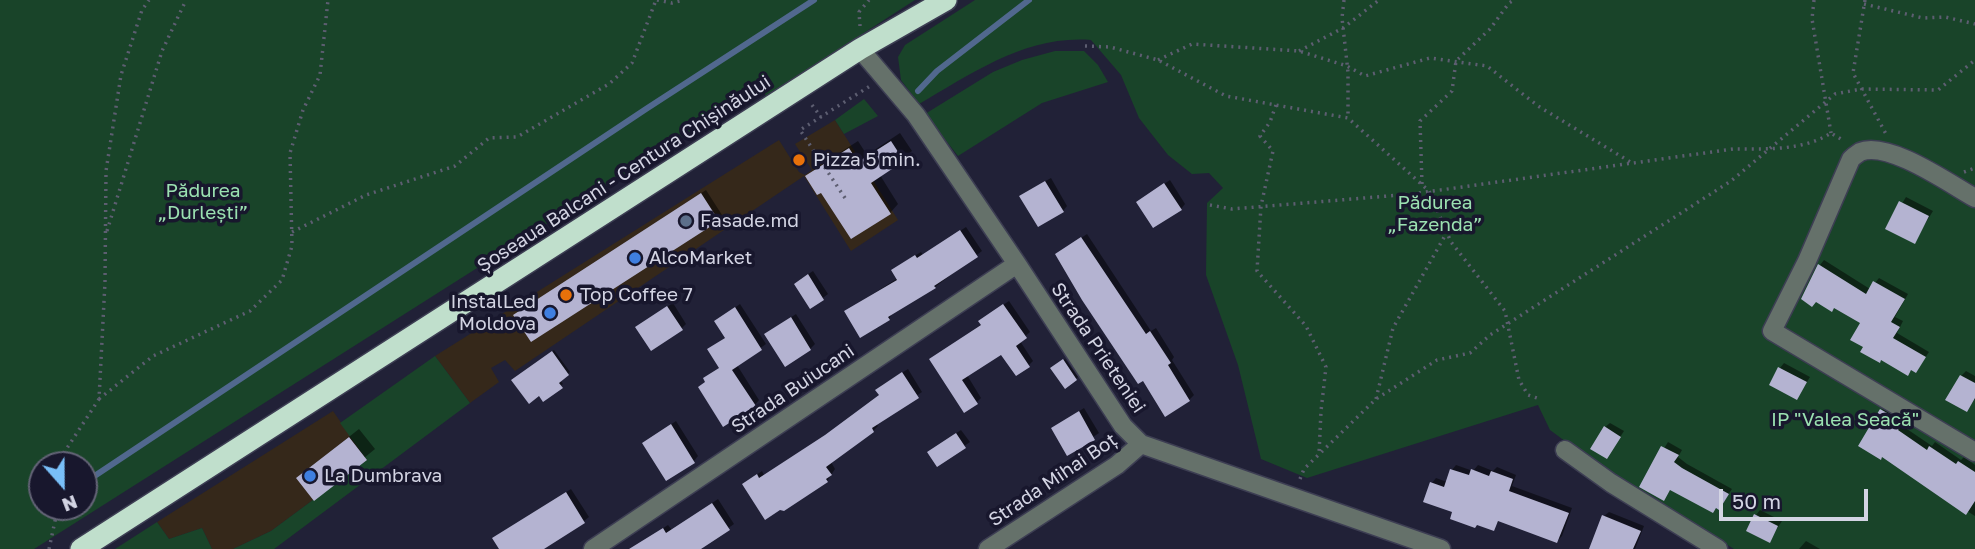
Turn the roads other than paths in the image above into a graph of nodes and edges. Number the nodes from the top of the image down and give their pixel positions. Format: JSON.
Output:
{"nodes":[{"id":1,"x":946,"y":0,"type":"edge"},
{"id":2,"x":860,"y":49,"type":"junction"},
{"id":3,"x":1975,"y":198,"type":"edge"},
{"id":4,"x":1017,"y":264,"type":"junction"},
{"id":5,"x":1141,"y":444,"type":"junction"},
{"id":6,"x":1564,"y":450,"type":"dead end"},
{"id":7,"x":1975,"y":452,"type":"edge"},
{"id":8,"x":81,"y":549,"type":"edge"},
{"id":9,"x":593,"y":549,"type":"edge"},
{"id":10,"x":988,"y":549,"type":"edge"},
{"id":11,"x":1441,"y":549,"type":"edge"},
{"id":12,"x":1718,"y":549,"type":"edge"}],
"edges":[{"from":1,"to":2,"type":"highway","name":"Șoseaua Balcani - Centura Chișinăului"},
{"from":2,"to":4,"type":"street","name":"Strada Prieteniei"},
{"from":2,"to":8,"type":"highway","name":"Șoseaua Balcani - Centura Chișinăului"},
{"from":3,"to":7,"type":"street"},
{"from":4,"to":5,"type":"street","name":"Strada Prieteniei"},
{"from":4,"to":9,"type":"street","name":"Strada Buiucani"},
{"from":5,"to":10,"type":"street","name":"Strada Mihai Boț"},
{"from":5,"to":11,"type":"street","name":"Strada Prieteniei"},
{"from":6,"to":12,"type":"street"}]}
